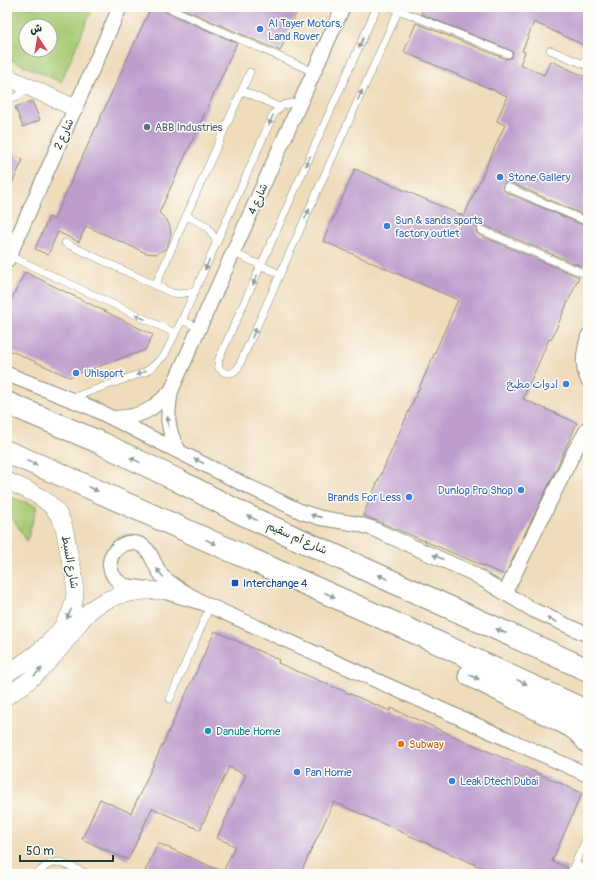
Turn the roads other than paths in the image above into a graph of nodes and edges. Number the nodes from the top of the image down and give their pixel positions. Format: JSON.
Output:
{"nodes":[{"id":1,"x":120,"y":7,"type":"edge"},
{"id":2,"x":168,"y":7,"type":"edge"},
{"id":3,"x":343,"y":7,"type":"edge"},
{"id":4,"x":377,"y":7,"type":"edge"},
{"id":5,"x":391,"y":7,"type":"edge"},
{"id":6,"x":399,"y":9,"type":"edge"},
{"id":7,"x":550,"y":50,"type":"dead end"},
{"id":8,"x":508,"y":54,"type":"dead end"},
{"id":9,"x":588,"y":66,"type":"edge"},
{"id":10,"x":250,"y":72,"type":"dead end"},
{"id":11,"x":314,"y":72,"type":"junction"},
{"id":12,"x":7,"y":77,"type":"edge"},
{"id":13,"x":29,"y":87,"type":"junction"},
{"id":14,"x":242,"y":92,"type":"junction"},
{"id":15,"x":7,"y":100,"type":"edge"},
{"id":16,"x":302,"y":101,"type":"junction"},
{"id":17,"x":75,"y":108,"type":"junction"},
{"id":18,"x":279,"y":108,"type":"junction"},
{"id":19,"x":7,"y":114,"type":"edge"},
{"id":20,"x":7,"y":144,"type":"edge"},
{"id":21,"x":507,"y":187,"type":"dead end"},
{"id":22,"x":187,"y":216,"type":"junction"},
{"id":23,"x":588,"y":222,"type":"edge"},
{"id":24,"x":481,"y":230,"type":"dead end"},
{"id":25,"x":217,"y":242,"type":"junction"},
{"id":26,"x":65,"y":243,"type":"dead end"},
{"id":27,"x":234,"y":253,"type":"junction"},
{"id":28,"x":8,"y":258,"type":"edge"},
{"id":29,"x":262,"y":266,"type":"junction"},
{"id":30,"x":280,"y":274,"type":"junction"},
{"id":31,"x":588,"y":275,"type":"edge"},
{"id":32,"x":156,"y":286,"type":"junction"},
{"id":33,"x":196,"y":291,"type":"junction"},
{"id":34,"x":182,"y":320,"type":"junction"},
{"id":35,"x":199,"y":328,"type":"junction"},
{"id":36,"x":175,"y":333,"type":"junction"},
{"id":37,"x":588,"y":336,"type":"edge"},
{"id":38,"x":7,"y":374,"type":"edge"},
{"id":39,"x":588,"y":380,"type":"edge"},
{"id":40,"x":171,"y":391,"type":"junction"},
{"id":41,"x":70,"y":398,"type":"junction"},
{"id":42,"x":7,"y":404,"type":"edge"},
{"id":43,"x":114,"y":418,"type":"junction"},
{"id":44,"x":588,"y":428,"type":"edge"},
{"id":45,"x":179,"y":451,"type":"junction"},
{"id":46,"x":7,"y":452,"type":"edge"},
{"id":47,"x":7,"y":481,"type":"edge"},
{"id":48,"x":162,"y":591,"type":"junction"},
{"id":49,"x":505,"y":593,"type":"junction"},
{"id":50,"x":207,"y":604,"type":"junction"},
{"id":51,"x":588,"y":635,"type":"edge"},
{"id":52,"x":423,"y":636,"type":"junction"},
{"id":53,"x":588,"y":670,"type":"edge"},
{"id":54,"x":7,"y":673,"type":"edge"},
{"id":55,"x":7,"y":696,"type":"edge"},
{"id":56,"x":170,"y":699,"type":"dead end"},
{"id":57,"x":588,"y":712,"type":"edge"},
{"id":58,"x":588,"y":742,"type":"edge"},
{"id":59,"x":588,"y":775,"type":"edge"},
{"id":60,"x":588,"y":838,"type":"edge"},
{"id":61,"x":588,"y":871,"type":"edge"},
{"id":62,"x":36,"y":874,"type":"edge"},
{"id":63,"x":88,"y":874,"type":"edge"},
{"id":64,"x":586,"y":874,"type":"edge"}],
"edges":[{"from":1,"to":17,"type":"street","name":"شارع 2"},
{"from":2,"to":11,"type":"lane"},
{"from":3,"to":11,"type":"street","name":"شارع 4"},
{"from":4,"to":29,"type":"lane","one_way":true},
{"from":5,"to":6,"type":"lane"},
{"from":6,"to":8,"type":"lane"},
{"from":30,"to":6,"type":"lane","one_way":true},
{"from":7,"to":9,"type":"lane"},
{"from":10,"to":14,"type":"lane"},
{"from":11,"to":16,"type":"street","name":"شارع 4"},
{"from":12,"to":13,"type":"street"},
{"from":13,"to":15,"type":"lane"},
{"from":13,"to":17,"type":"street"},
{"from":14,"to":18,"type":"lane"},
{"from":14,"to":22,"type":"lane"},
{"from":16,"to":18,"type":"lane"},
{"from":16,"to":27,"type":"street","name":"شارع 4"},
{"from":17,"to":28,"type":"street","name":"شارع 2"},
{"from":18,"to":25,"type":"lane","one_way":true},
{"from":19,"to":20,"type":"lane"},
{"from":21,"to":23,"type":"lane"},
{"from":22,"to":25,"type":"lane"},
{"from":22,"to":32,"type":"lane"},
{"from":24,"to":31,"type":"lane"},
{"from":25,"to":33,"type":"lane","one_way":true},
{"from":26,"to":32,"type":"lane"},
{"from":27,"to":29,"type":"lane"},
{"from":27,"to":35,"type":"street","name":"شارع 4"},
{"from":36,"to":28,"type":"lane","one_way":true},
{"from":29,"to":30,"type":"lane"},
{"from":29,"to":30,"type":"lane","one_way":true},
{"from":32,"to":33,"type":"lane"},
{"from":33,"to":34,"type":"lane"},
{"from":34,"to":35,"type":"lane"},
{"from":34,"to":36,"type":"lane"},
{"from":35,"to":40,"type":"street","name":"شارع 4"},
{"from":36,"to":41,"type":"lane","one_way":true},
{"from":37,"to":39,"type":"street"},
{"from":38,"to":41,"type":"street"},
{"from":40,"to":43,"type":"street","name":"شارع 4"},
{"from":45,"to":40,"type":"street","name":"شارع 4","one_way":true},
{"from":41,"to":43,"type":"street"},
{"from":53,"to":42,"type":"main road","name":"شارع أم سقيم","one_way":true},
{"from":43,"to":45,"type":"street"},
{"from":44,"to":49,"type":"street"},
{"from":49,"to":45,"type":"street","one_way":true},
{"from":46,"to":52,"type":"main road","one_way":true},
{"from":47,"to":54,"type":"street","name":"شارع السبط","one_way":true},
{"from":48,"to":50,"type":"street"},
{"from":50,"to":48,"type":"street","one_way":true},
{"from":55,"to":48,"type":"street","one_way":true},
{"from":51,"to":49,"type":"street","one_way":true},
{"from":50,"to":56,"type":"lane"},
{"from":50,"to":59,"type":"street"},
{"from":52,"to":57,"type":"main road","one_way":true},
{"from":52,"to":58,"type":"main road","one_way":true},
{"from":60,"to":61,"type":"lane"},
{"from":61,"to":64,"type":"lane"},
{"from":62,"to":63,"type":"lane"}]}
